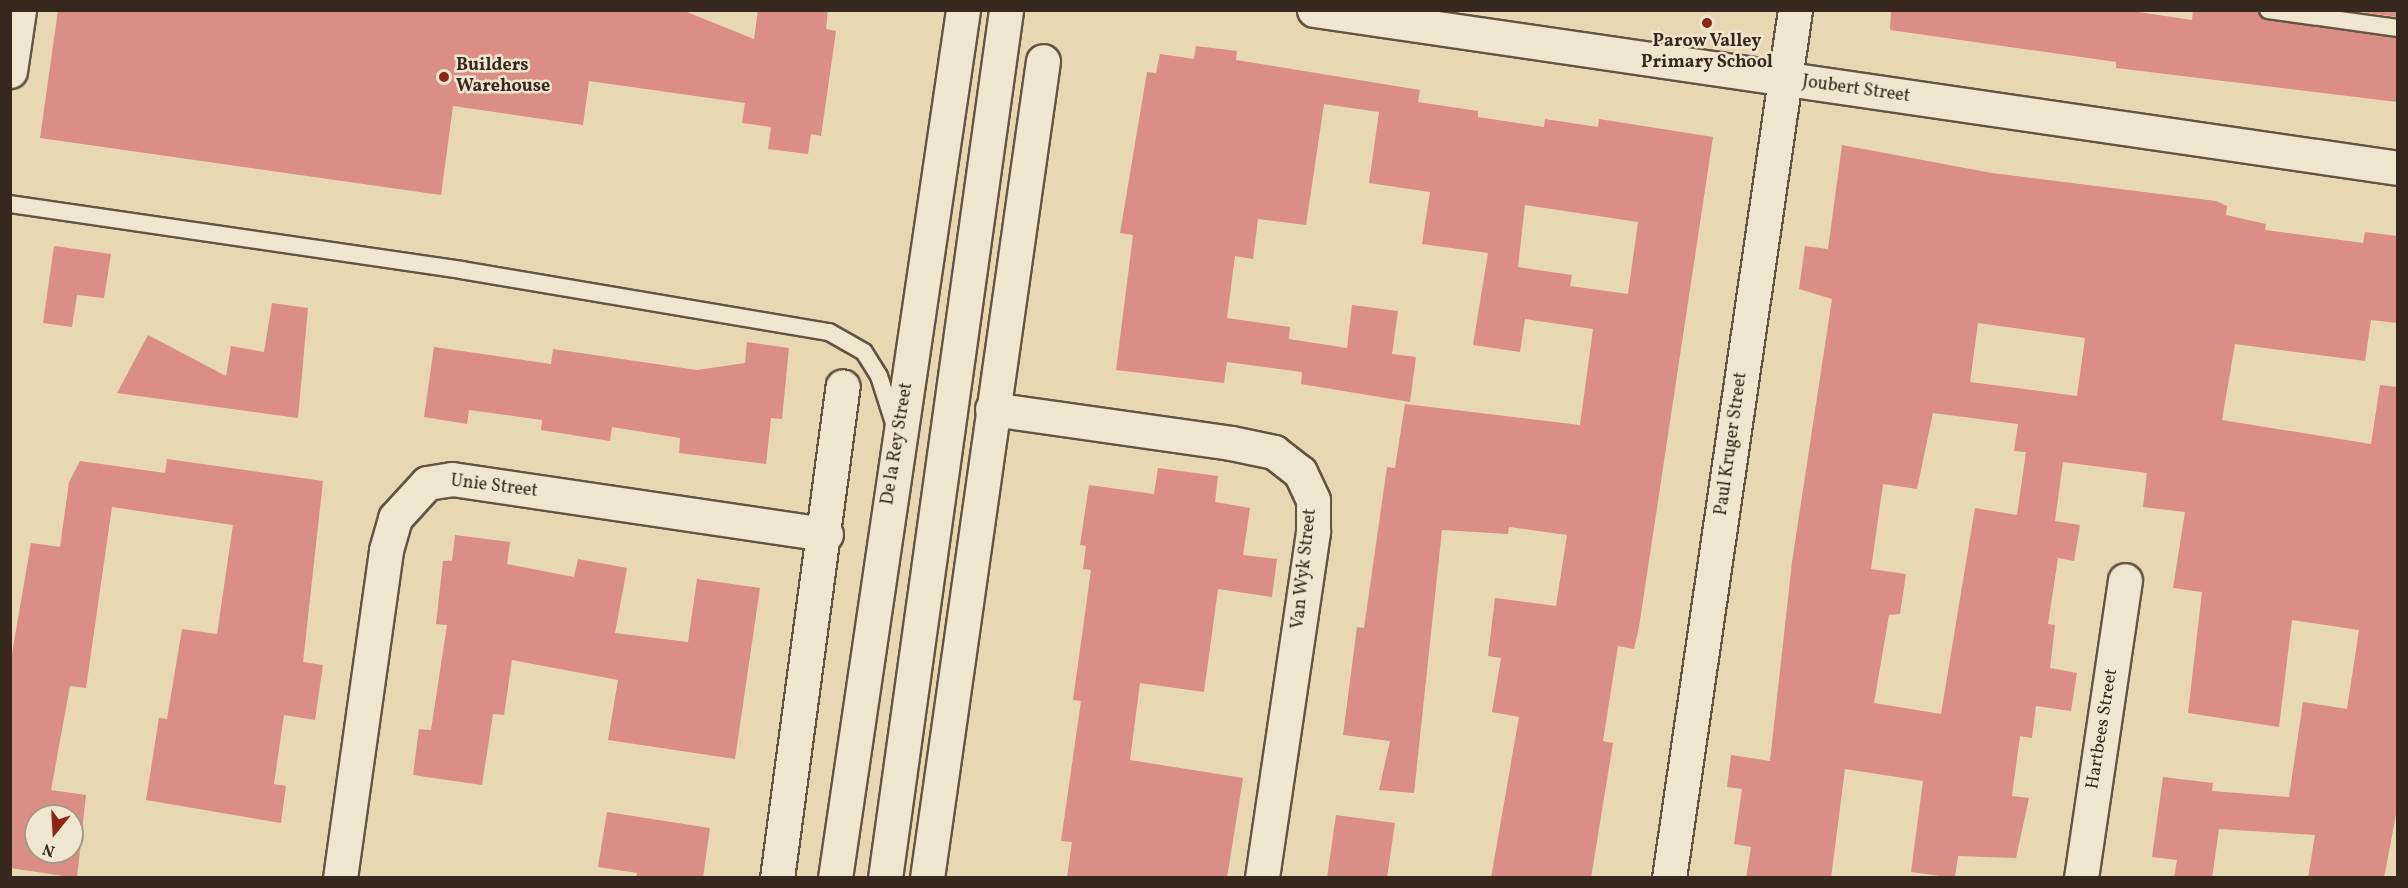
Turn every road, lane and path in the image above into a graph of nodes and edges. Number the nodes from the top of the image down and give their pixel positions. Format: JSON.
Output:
{"nodes":[{"id":1,"x":19,"y":10,"type":"edge"},
{"id":2,"x":963,"y":10,"type":"edge"},
{"id":3,"x":1006,"y":10,"type":"edge"},
{"id":4,"x":1314,"y":10,"type":"edge"},
{"id":5,"x":1795,"y":10,"type":"edge"},
{"id":6,"x":2268,"y":10,"type":"edge"},
{"id":7,"x":2397,"y":28,"type":"edge"},
{"id":8,"x":1042,"y":61,"type":"dead end"},
{"id":9,"x":10,"y":71,"type":"edge"},
{"id":10,"x":1785,"y":80,"type":"junction"},
{"id":11,"x":2397,"y":168,"type":"edge"},
{"id":12,"x":10,"y":204,"type":"edge"},
{"id":13,"x":843,"y":386,"type":"dead end"},
{"id":14,"x":992,"y":409,"type":"junction"},
{"id":15,"x":899,"y":438,"type":"junction"},
{"id":16,"x":826,"y":534,"type":"junction"},
{"id":17,"x":2125,"y":580,"type":"dead end"},
{"id":18,"x":340,"y":878,"type":"edge"},
{"id":19,"x":777,"y":878,"type":"edge"},
{"id":20,"x":835,"y":878,"type":"edge"},
{"id":21,"x":885,"y":878,"type":"edge"},
{"id":22,"x":927,"y":878,"type":"edge"},
{"id":23,"x":1262,"y":878,"type":"edge"},
{"id":24,"x":1669,"y":878,"type":"edge"},
{"id":25,"x":2081,"y":878,"type":"edge"}],
"edges":[{"from":1,"to":9,"type":"street"},
{"from":2,"to":15,"type":"street","name":"De la Rey Street"},
{"from":3,"to":21,"type":"street"},
{"from":4,"to":10,"type":"street","name":"Joubert Street"},
{"from":5,"to":10,"type":"street","name":"Paul Kruger Street"},
{"from":6,"to":7,"type":"lane"},
{"from":8,"to":14,"type":"street"},
{"from":10,"to":11,"type":"street","name":"Joubert Street"},
{"from":10,"to":24,"type":"street","name":"Paul Kruger Street"},
{"from":12,"to":15,"type":"lane"},
{"from":13,"to":16,"type":"street"},
{"from":14,"to":22,"type":"street"},
{"from":14,"to":23,"type":"street","name":"Van Wyk Street"},
{"from":15,"to":20,"type":"street","name":"De la Rey Street"},
{"from":16,"to":18,"type":"street","name":"Unie Street"},
{"from":16,"to":19,"type":"street"},
{"from":17,"to":25,"type":"street","name":"Hartbees Street"}]}
